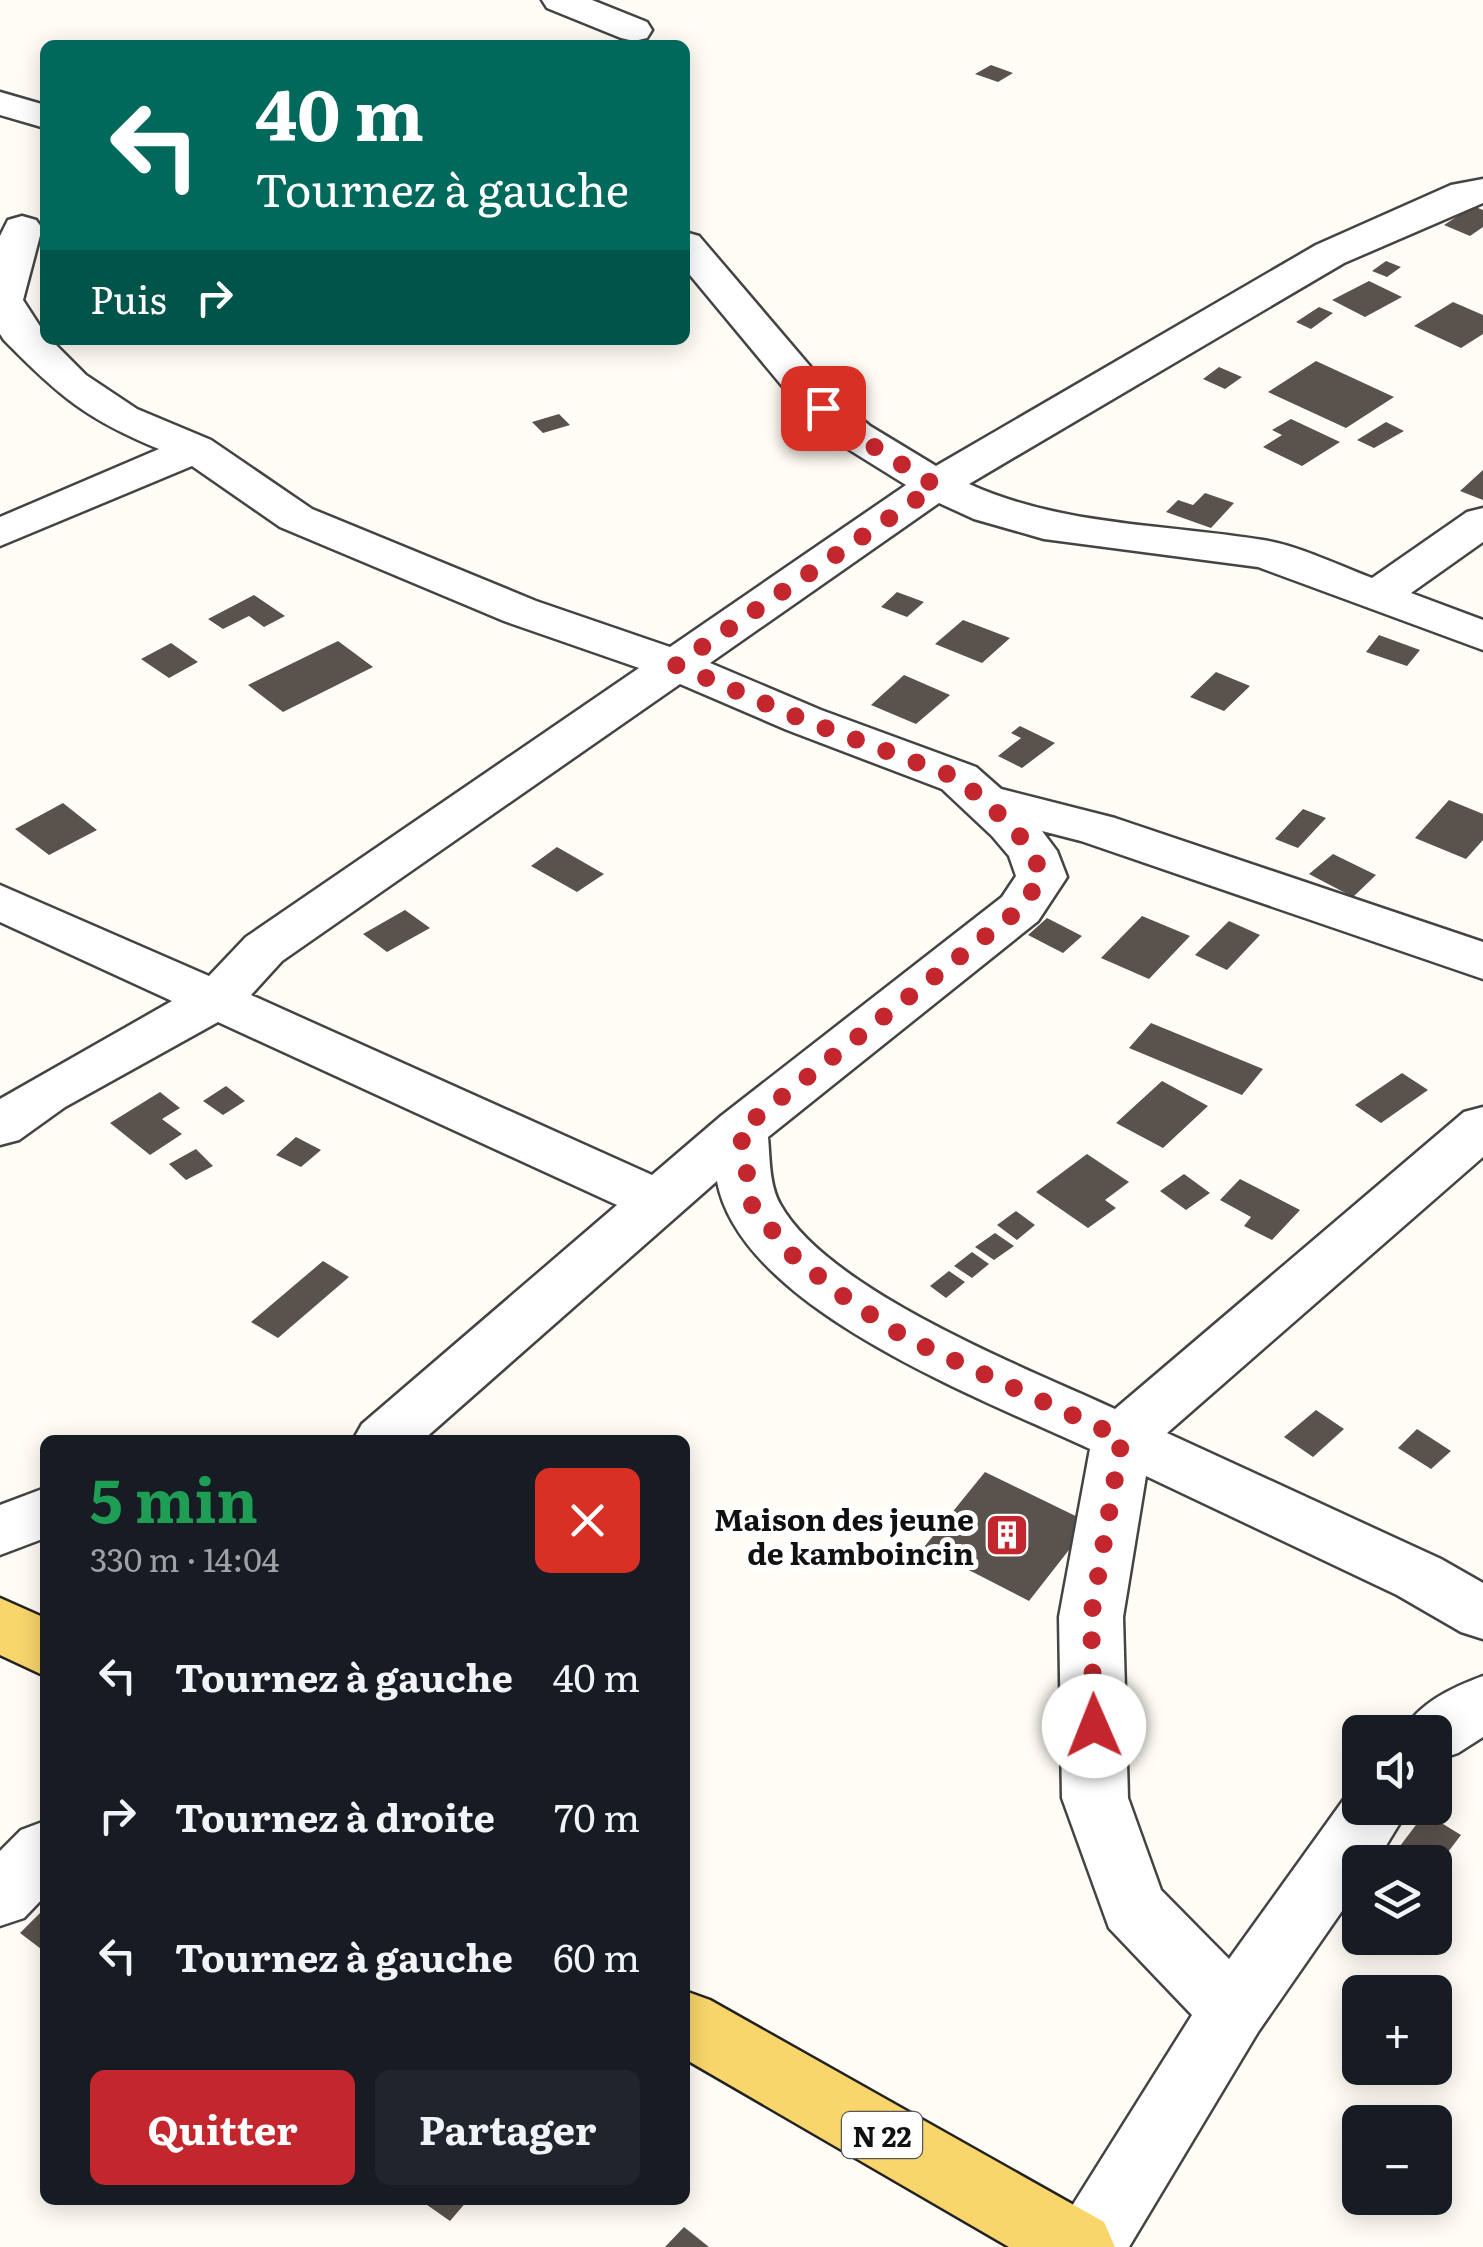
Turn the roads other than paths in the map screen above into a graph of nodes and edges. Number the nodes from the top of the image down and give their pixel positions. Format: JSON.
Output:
{"nodes":[{"id":1,"x":560,"y":0,"type":"edge"},
{"id":2,"x":636,"y":25,"type":"edge"},
{"id":3,"x":0,"y":103,"type":"edge"},
{"id":4,"x":40,"y":115,"type":"edge"},
{"id":5,"x":1483,"y":191,"type":"edge"},
{"id":6,"x":16,"y":226,"type":"edge"},
{"id":7,"x":690,"y":250,"type":"edge"},
{"id":8,"x":1,"y":300,"type":"edge"},
{"id":9,"x":196,"y":448,"type":"junction"},
{"id":10,"x":936,"y":486,"type":"junction"},
{"id":11,"x":1483,"y":522,"type":"edge"},
{"id":12,"x":0,"y":533,"type":"edge"},
{"id":13,"x":1377,"y":596,"type":"junction"},
{"id":14,"x":1483,"y":636,"type":"edge"},
{"id":15,"x":676,"y":665,"type":"junction"},
{"id":16,"x":989,"y":802,"type":"junction"},
{"id":17,"x":0,"y":902,"type":"edge"},
{"id":18,"x":1483,"y":962,"type":"edge"},
{"id":19,"x":216,"y":1000,"type":"junction"},
{"id":20,"x":0,"y":1126,"type":"edge"},
{"id":21,"x":1483,"y":1126,"type":"edge"},
{"id":22,"x":740,"y":1130,"type":"junction"},
{"id":23,"x":658,"y":1201,"type":"junction"},
{"id":24,"x":389,"y":1435,"type":"edge"},
{"id":25,"x":1122,"y":1438,"type":"junction"},
{"id":26,"x":40,"y":1514,"type":"edge"},
{"id":27,"x":0,"y":1531,"type":"edge"},
{"id":28,"x":1483,"y":1614,"type":"edge"},
{"id":29,"x":0,"y":1623,"type":"edge"},
{"id":30,"x":40,"y":1647,"type":"edge"},
{"id":31,"x":1483,"y":1703,"type":"edge"},
{"id":32,"x":1452,"y":1723,"type":"edge"},
{"id":33,"x":1364,"y":1825,"type":"edge"},
{"id":34,"x":40,"y":1855,"type":"edge"},
{"id":35,"x":0,"y":1897,"type":"edge"},
{"id":36,"x":1233,"y":2010,"type":"junction"},
{"id":37,"x":690,"y":2025,"type":"edge"},
{"id":38,"x":1078,"y":2247,"type":"edge"},
{"id":39,"x":1088,"y":2247,"type":"edge"}],
"edges":[{"from":1,"to":2,"type":"street"},
{"from":3,"to":4,"type":"street"},
{"from":5,"to":10,"type":"street"},
{"from":6,"to":8,"type":"street"},
{"from":7,"to":10,"type":"street"},
{"from":8,"to":9,"type":"street"},
{"from":9,"to":12,"type":"street"},
{"from":9,"to":15,"type":"street"},
{"from":10,"to":13,"type":"street"},
{"from":10,"to":15,"type":"street"},
{"from":11,"to":13,"type":"street"},
{"from":13,"to":14,"type":"street"},
{"from":15,"to":16,"type":"street"},
{"from":15,"to":19,"type":"street"},
{"from":16,"to":18,"type":"street"},
{"from":16,"to":22,"type":"street"},
{"from":17,"to":19,"type":"street"},
{"from":19,"to":20,"type":"street"},
{"from":19,"to":23,"type":"street"},
{"from":21,"to":25,"type":"street"},
{"from":22,"to":23,"type":"street"},
{"from":22,"to":25,"type":"street"},
{"from":23,"to":24,"type":"street"},
{"from":25,"to":28,"type":"street"},
{"from":25,"to":36,"type":"street"},
{"from":26,"to":27,"type":"street"},
{"from":29,"to":30,"type":"main road"},
{"from":31,"to":32,"type":"street"},
{"from":33,"to":36,"type":"street"},
{"from":34,"to":35,"type":"street"},
{"from":36,"to":39,"type":"street"},
{"from":37,"to":38,"type":"main road","number":"N 22"}]}
